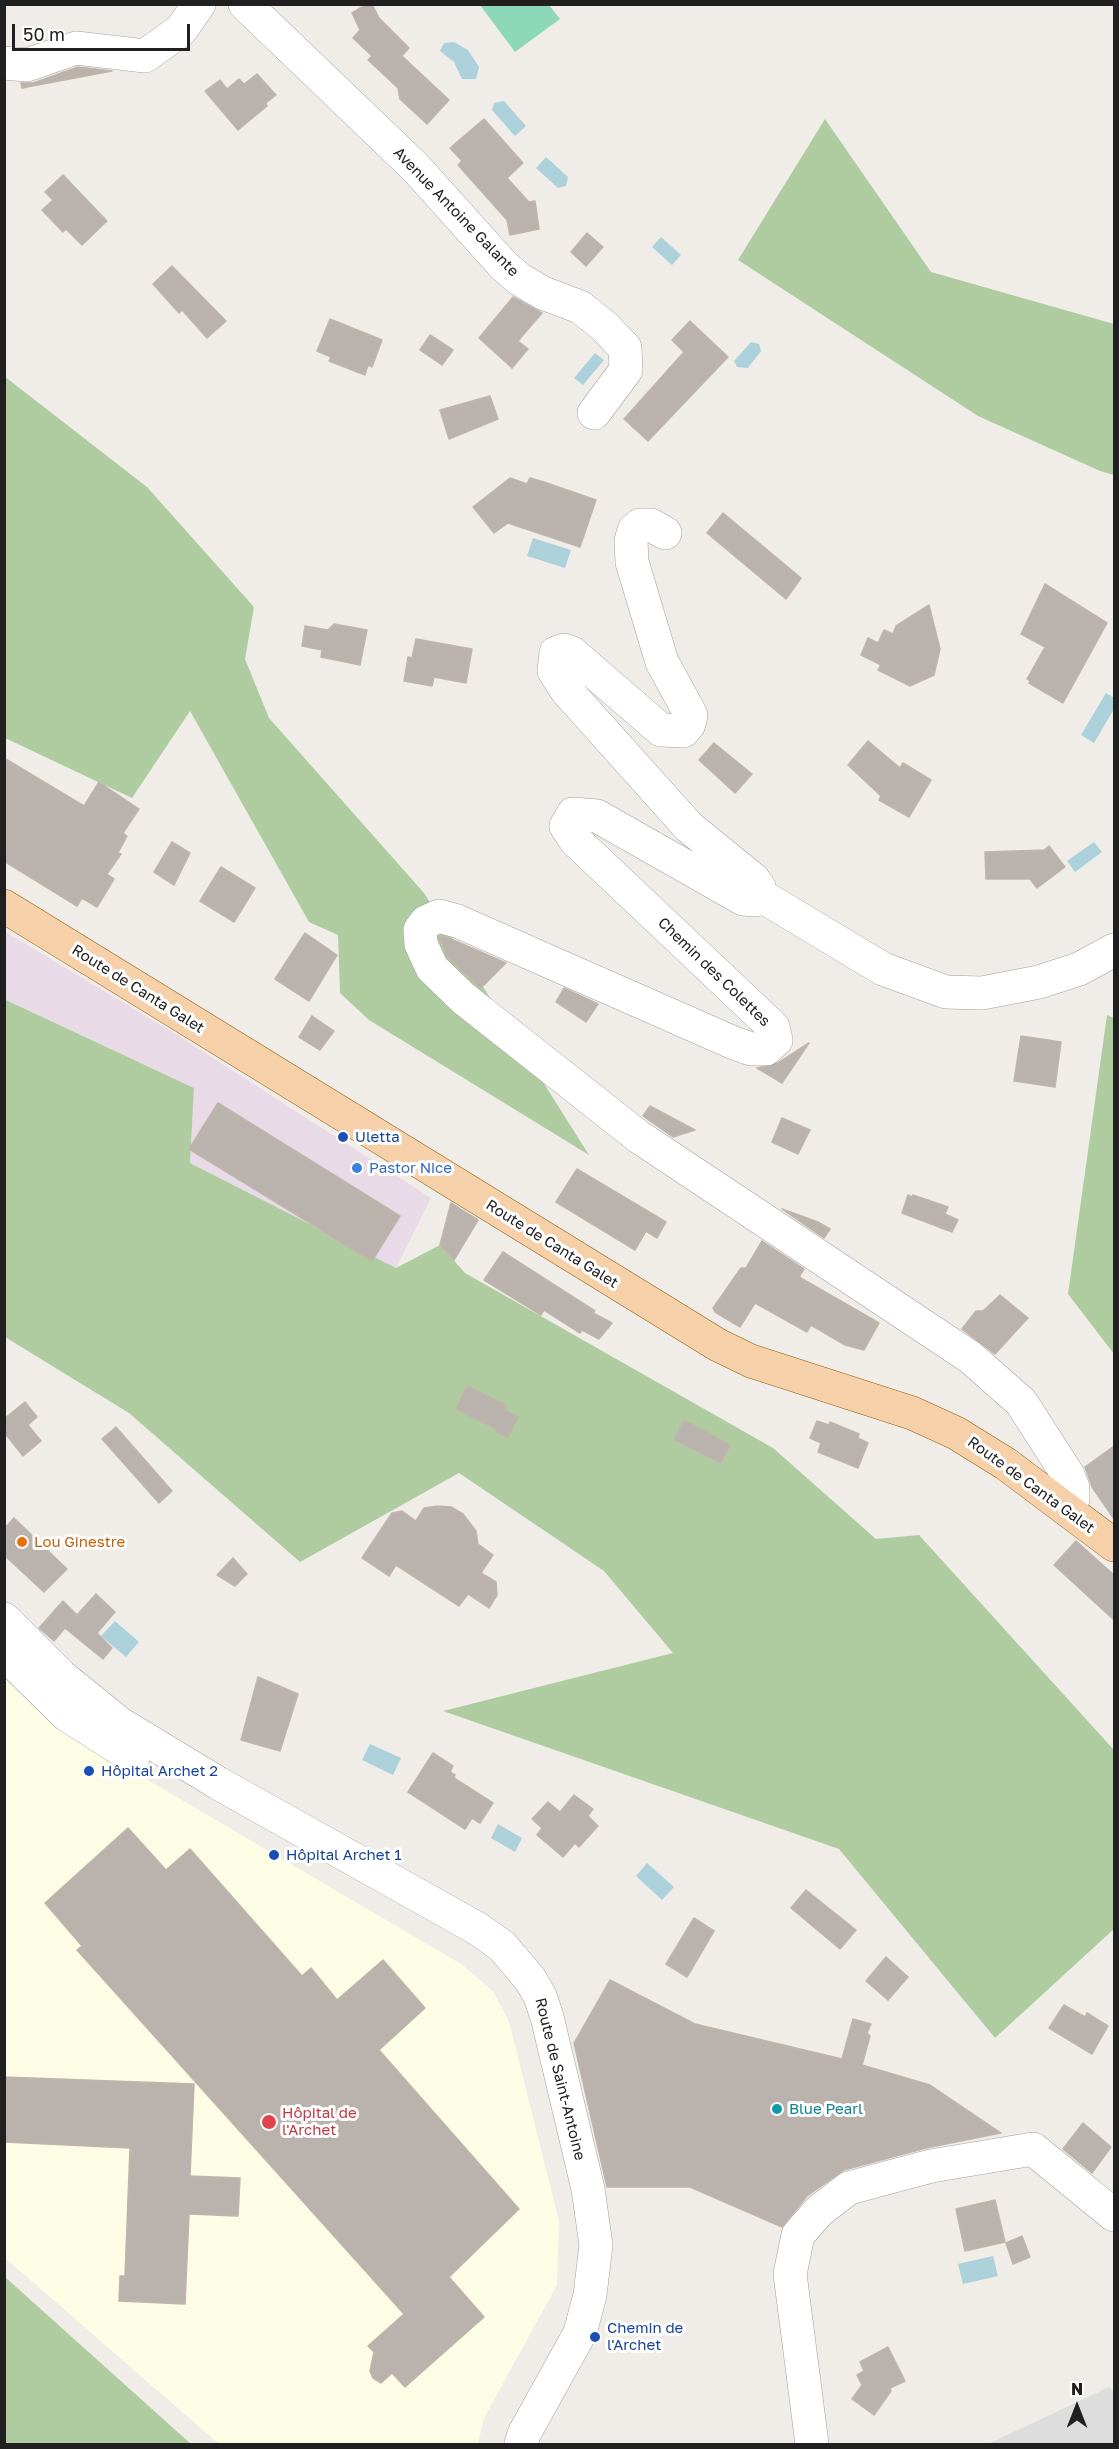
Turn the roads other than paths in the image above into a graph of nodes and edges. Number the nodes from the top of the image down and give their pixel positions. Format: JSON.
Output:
{"nodes":[{"id":1,"x":200,"y":4,"type":"edge"},
{"id":2,"x":245,"y":4,"type":"edge"},
{"id":3,"x":4,"y":63,"type":"edge"},
{"id":4,"x":594,"y":413,"type":"dead end"},
{"id":5,"x":665,"y":533,"type":"dead end"},
{"id":6,"x":760,"y":895,"type":"junction"},
{"id":7,"x":4,"y":906,"type":"edge"},
{"id":8,"x":1114,"y":950,"type":"edge"},
{"id":9,"x":1066,"y":1509,"type":"junction"},
{"id":10,"x":1114,"y":1545,"type":"edge"},
{"id":11,"x":4,"y":1619,"type":"edge"},
{"id":12,"x":4,"y":1648,"type":"edge"},
{"id":13,"x":49,"y":1682,"type":"junction"},
{"id":14,"x":1114,"y":2215,"type":"edge"},
{"id":15,"x":570,"y":2328,"type":"junction"},
{"id":16,"x":499,"y":2445,"type":"edge"},
{"id":17,"x":521,"y":2445,"type":"edge"},
{"id":18,"x":812,"y":2445,"type":"edge"}],
"edges":[{"from":1,"to":3,"type":"street"},
{"from":2,"to":4,"type":"street","name":"Avenue Antoine Galante"},
{"from":5,"to":6,"type":"street"},
{"from":6,"to":8,"type":"street"},
{"from":6,"to":9,"type":"street","name":"Chemin des Colettes"},
{"from":7,"to":9,"type":"main road","name":"Route de Canta Galet"},
{"from":9,"to":10,"type":"main road","name":"Route de Canta Galet"},
{"from":11,"to":13,"type":"street","name":"Route de Saint-Antoine"},
{"from":12,"to":13,"type":"street","name":"Route de Saint-Antoine"},
{"from":13,"to":15,"type":"street","name":"Route de Saint-Antoine"},
{"from":14,"to":18,"type":"street"},
{"from":15,"to":16,"type":"street","name":"Route de Saint-Antoine"},
{"from":15,"to":17,"type":"street","name":"Route de Saint-Antoine"}]}
